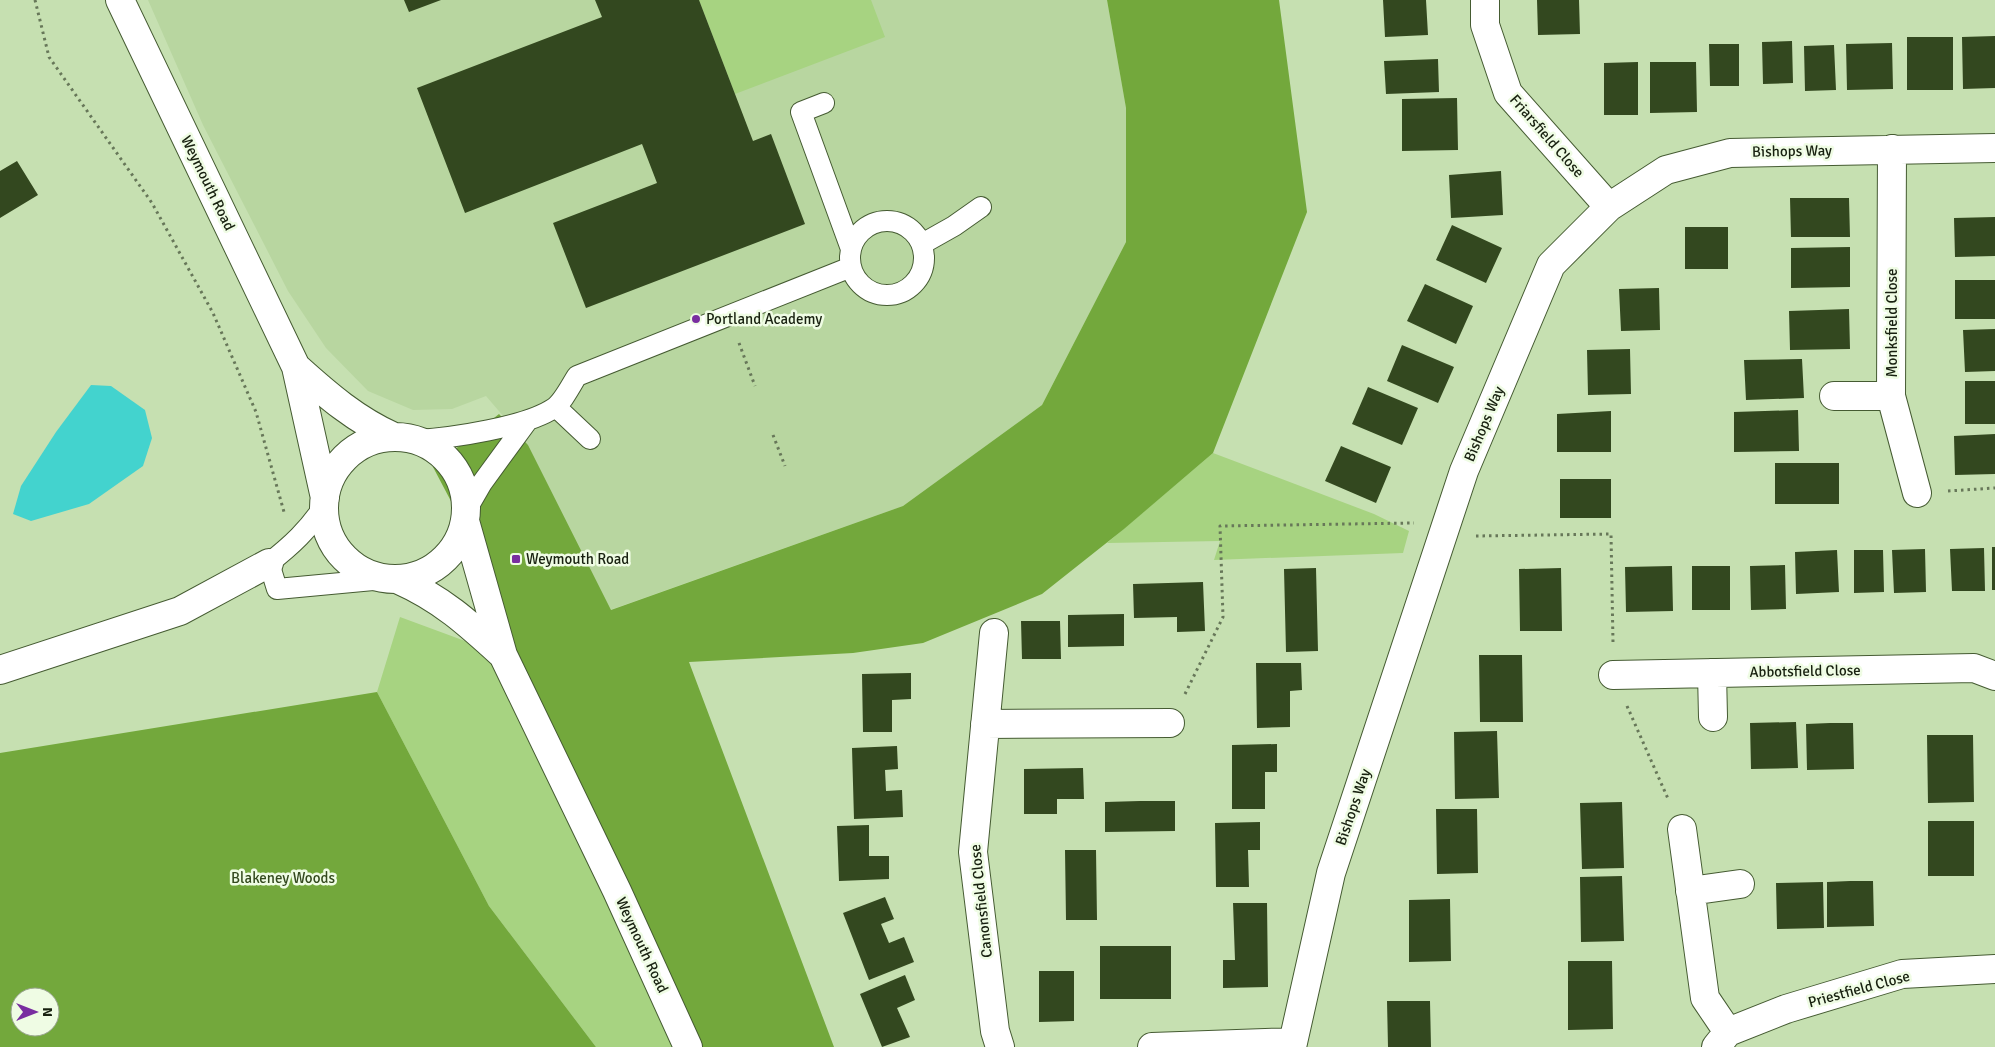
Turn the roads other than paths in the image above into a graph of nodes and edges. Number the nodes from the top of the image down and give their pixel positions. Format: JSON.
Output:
{"nodes":[{"id":1,"x":120,"y":0,"type":"edge"},
{"id":2,"x":1485,"y":0,"type":"edge"},
{"id":3,"x":824,"y":103,"type":"dead end"},
{"id":4,"x":1995,"y":148,"type":"edge"},
{"id":5,"x":1892,"y":149,"type":"junction"},
{"id":6,"x":981,"y":207,"type":"dead end"},
{"id":7,"x":1609,"y":207,"type":"junction"},
{"id":8,"x":922,"y":244,"type":"junction"},
{"id":9,"x":852,"y":258,"type":"junction"},
{"id":10,"x":296,"y":367,"type":"junction"},
{"id":11,"x":1834,"y":396,"type":"dead end"},
{"id":12,"x":1891,"y":396,"type":"junction"},
{"id":13,"x":556,"y":407,"type":"junction"},
{"id":14,"x":528,"y":420,"type":"junction"},
{"id":15,"x":406,"y":439,"type":"junction"},
{"id":16,"x":590,"y":439,"type":"dead end"},
{"id":17,"x":1917,"y":493,"type":"road end"},
{"id":18,"x":324,"y":502,"type":"junction"},
{"id":19,"x":466,"y":515,"type":"junction"},
{"id":20,"x":269,"y":563,"type":"junction"},
{"id":21,"x":392,"y":580,"type":"junction"},
{"id":22,"x":994,"y":633,"type":"dead end"},
{"id":23,"x":503,"y":655,"type":"junction"},
{"id":24,"x":0,"y":670,"type":"edge"},
{"id":25,"x":1712,"y":672,"type":"junction"},
{"id":26,"x":1614,"y":675,"type":"road end"},
{"id":27,"x":1995,"y":676,"type":"edge"},
{"id":28,"x":1713,"y":717,"type":"dead end"},
{"id":29,"x":1170,"y":723,"type":"road end"},
{"id":30,"x":985,"y":724,"type":"junction"},
{"id":31,"x":1682,"y":829,"type":"road end"},
{"id":32,"x":1740,"y":884,"type":"dead end"},
{"id":33,"x":1690,"y":892,"type":"junction"},
{"id":34,"x":1995,"y":969,"type":"edge"},
{"id":35,"x":1722,"y":1040,"type":"edge"},
{"id":36,"x":1291,"y":1045,"type":"edge"},
{"id":37,"x":688,"y":1047,"type":"edge"},
{"id":38,"x":1000,"y":1047,"type":"edge"},
{"id":39,"x":1152,"y":1047,"type":"edge"}],
"edges":[{"from":1,"to":10,"type":"street","name":"Weymouth Road"},
{"from":2,"to":7,"type":"street","name":"Friarsfield Close"},
{"from":3,"to":9,"type":"lane"},
{"from":4,"to":5,"type":"street","name":"Bishops Way"},
{"from":5,"to":7,"type":"street","name":"Bishops Way"},
{"from":5,"to":12,"type":"street","name":"Monksfield Close"},
{"from":6,"to":8,"type":"lane"},
{"from":7,"to":36,"type":"street","name":"Bishops Way"},
{"from":8,"to":9,"type":"lane"},
{"from":8,"to":9,"type":"lane"},
{"from":9,"to":13,"type":"lane"},
{"from":10,"to":15,"type":"street","name":"Weymouth Road"},
{"from":10,"to":18,"type":"street","name":"Weymouth Road"},
{"from":11,"to":12,"type":"street"},
{"from":12,"to":17,"type":"street","name":"Monksfield Close"},
{"from":13,"to":14,"type":"lane"},
{"from":13,"to":16,"type":"lane"},
{"from":14,"to":15,"type":"lane"},
{"from":14,"to":19,"type":"lane"},
{"from":15,"to":18,"type":"street"},
{"from":15,"to":19,"type":"street"},
{"from":18,"to":20,"type":"lane"},
{"from":18,"to":21,"type":"street"},
{"from":19,"to":21,"type":"street"},
{"from":19,"to":23,"type":"street","name":"Weymouth Road"},
{"from":20,"to":21,"type":"lane"},
{"from":20,"to":24,"type":"street"},
{"from":21,"to":23,"type":"street","name":"Weymouth Road"},
{"from":22,"to":30,"type":"street","name":"Canonsfield Close"},
{"from":23,"to":37,"type":"street","name":"Weymouth Road"},
{"from":25,"to":26,"type":"street","name":"Abbotsfield Close"},
{"from":25,"to":27,"type":"street","name":"Abbotsfield Close"},
{"from":25,"to":28,"type":"street"},
{"from":29,"to":30,"type":"street"},
{"from":30,"to":38,"type":"street","name":"Canonsfield Close"},
{"from":31,"to":33,"type":"street","name":"Priestfield Close"},
{"from":32,"to":33,"type":"street"},
{"from":33,"to":35,"type":"street","name":"Priestfield Close"},
{"from":34,"to":35,"type":"street","name":"Priestfield Close"},
{"from":36,"to":39,"type":"street"}]}
